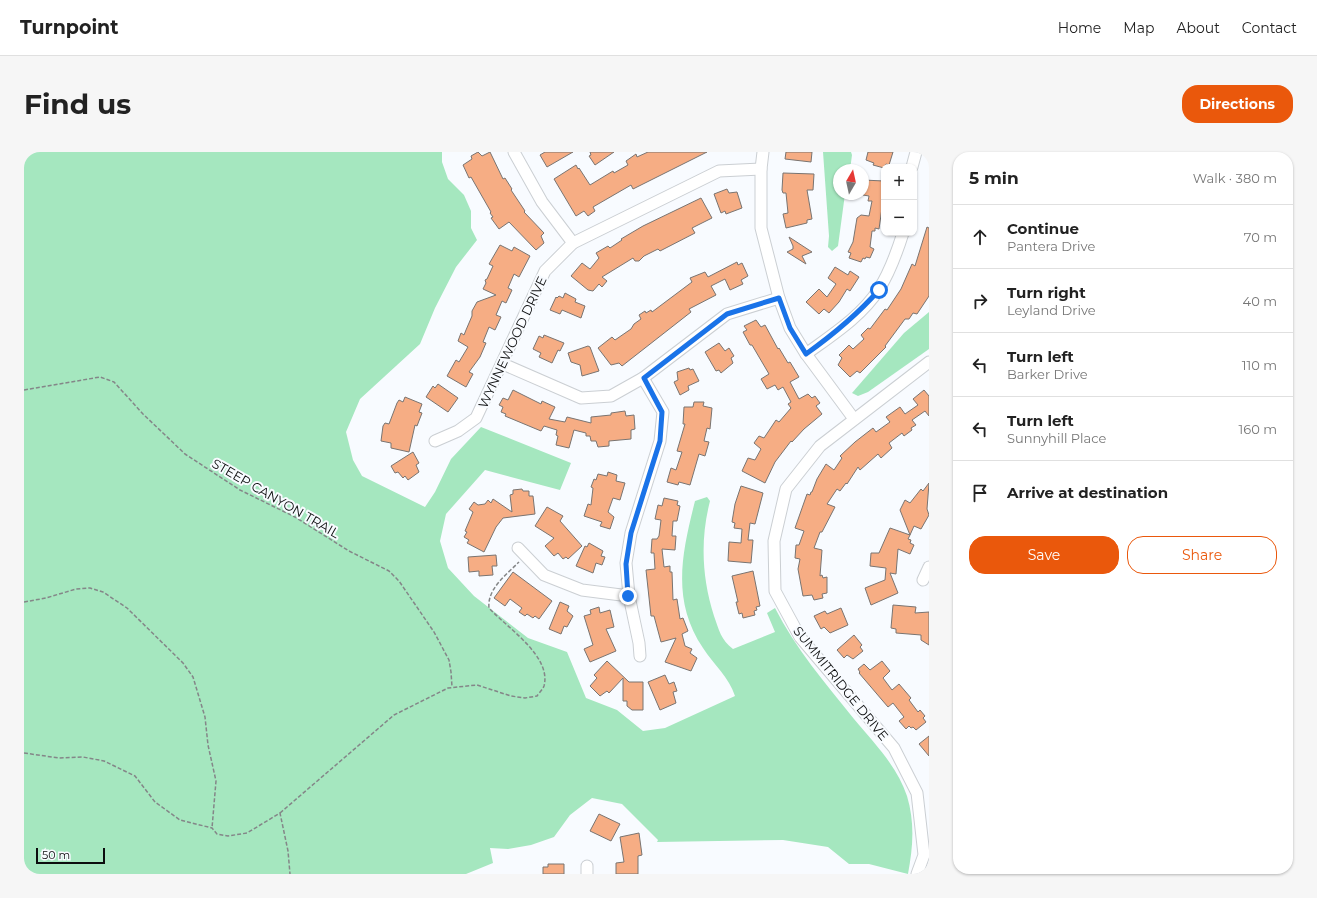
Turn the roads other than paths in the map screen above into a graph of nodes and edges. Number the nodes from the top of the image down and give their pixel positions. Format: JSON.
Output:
{"nodes":[{"id":1,"x":514,"y":152,"type":"edge"},
{"id":2,"x":763,"y":152,"type":"edge"},
{"id":3,"x":916,"y":152,"type":"edge"},
{"id":4,"x":913,"y":164,"type":"edge"},
{"id":5,"x":761,"y":169,"type":"junction"},
{"id":6,"x":902,"y":236,"type":"edge"},
{"id":7,"x":573,"y":243,"type":"junction"},
{"id":8,"x":779,"y":298,"type":"junction"},
{"id":9,"x":806,"y":354,"type":"junction"},
{"id":10,"x":929,"y":362,"type":"edge"},
{"id":11,"x":503,"y":364,"type":"junction"},
{"id":12,"x":644,"y":378,"type":"junction"},
{"id":13,"x":854,"y":419,"type":"junction"},
{"id":14,"x":435,"y":441,"type":"dead end"},
{"id":15,"x":522,"y":552,"type":"road end"},
{"id":16,"x":929,"y":567,"type":"edge"},
{"id":17,"x":923,"y":580,"type":"dead end"},
{"id":18,"x":628,"y":596,"type":"junction"},
{"id":19,"x":640,"y":656,"type":"dead end"},
{"id":20,"x":927,"y":855,"type":"edge"},
{"id":21,"x":917,"y":874,"type":"edge"}],
"edges":[{"from":1,"to":7,"type":"street"},
{"from":2,"to":5,"type":"street"},
{"from":3,"to":4,"type":"street"},
{"from":5,"to":7,"type":"street","name":"WYNNEWOOD DRIVE"},
{"from":5,"to":8,"type":"street"},
{"from":6,"to":9,"type":"street"},
{"from":7,"to":11,"type":"street","name":"WYNNEWOOD DRIVE"},
{"from":8,"to":9,"type":"street"},
{"from":8,"to":12,"type":"street"},
{"from":9,"to":13,"type":"street"},
{"from":10,"to":13,"type":"street","name":"SUMMITRIDGE DRIVE"},
{"from":11,"to":12,"type":"street"},
{"from":11,"to":14,"type":"street","name":"WYNNEWOOD DRIVE"},
{"from":12,"to":18,"type":"street"},
{"from":13,"to":20,"type":"street","name":"SUMMITRIDGE DRIVE"},
{"from":15,"to":18,"type":"street"},
{"from":16,"to":17,"type":"street"},
{"from":18,"to":19,"type":"street"},
{"from":20,"to":21,"type":"street","name":"SUMMITRIDGE DRIVE"}]}
